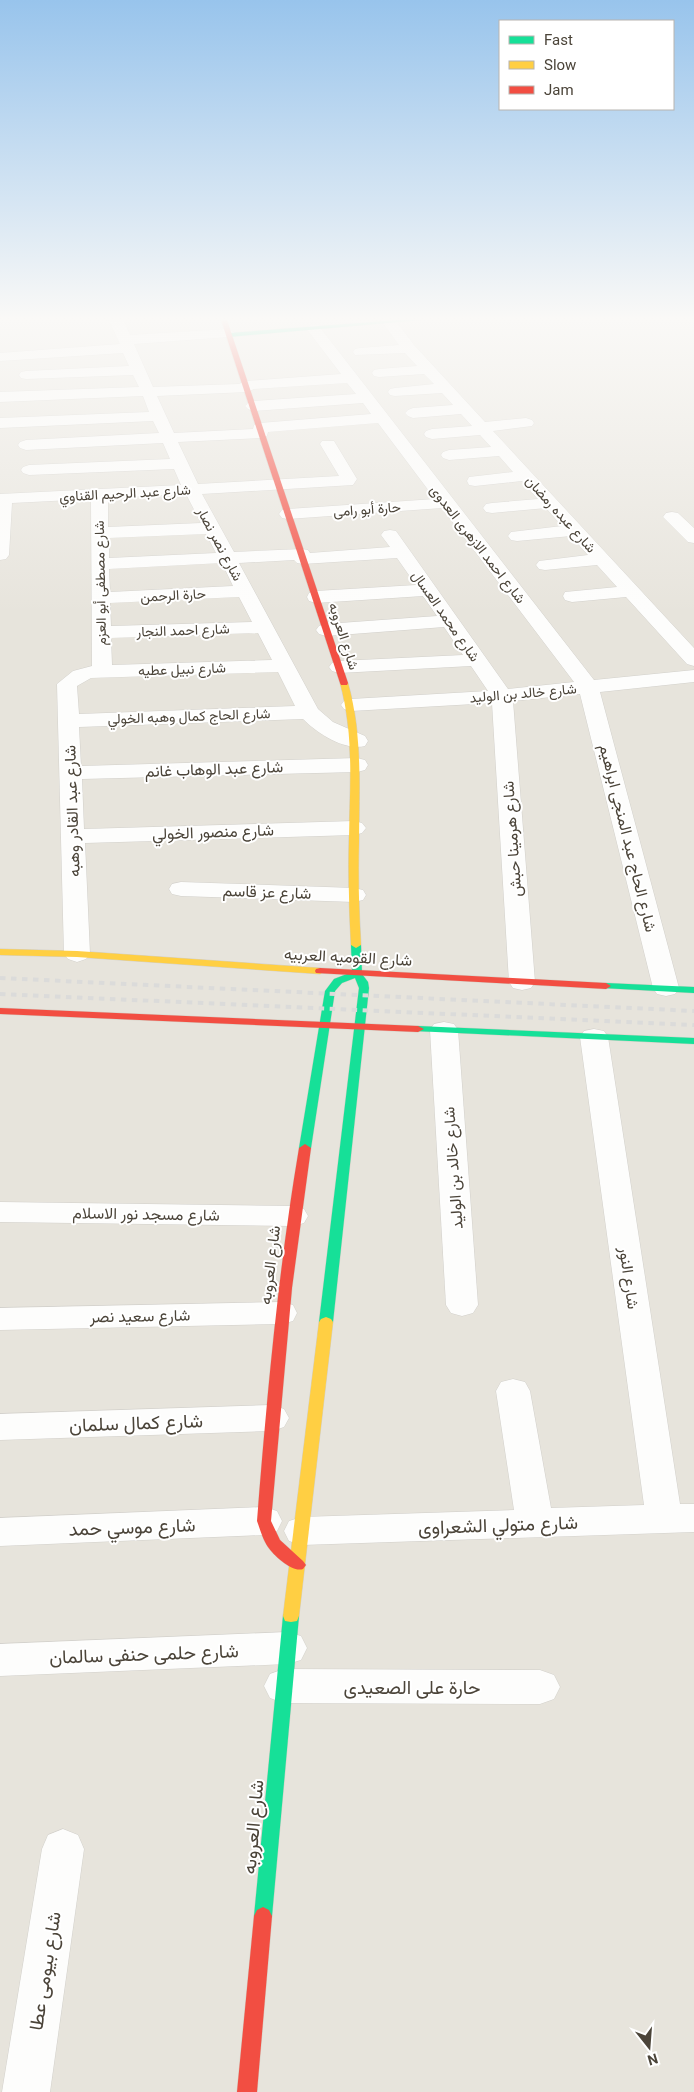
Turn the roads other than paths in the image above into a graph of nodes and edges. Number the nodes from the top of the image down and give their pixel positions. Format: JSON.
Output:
{"nodes":[{"id":1,"x":121,"y":418,"type":"edge"},
{"id":2,"x":159,"y":418,"type":"edge"},
{"id":3,"x":257,"y":418,"type":"edge"},
{"id":4,"x":382,"y":418,"type":"joint"},
{"id":5,"x":472,"y":418,"type":"edge"},
{"id":6,"x":0,"y":423,"type":"edge"},
{"id":7,"x":526,"y":423,"type":"dead end"},
{"id":8,"x":482,"y":428,"type":"junction"},
{"id":9,"x":261,"y":430,"type":"junction"},
{"id":10,"x":432,"y":434,"type":"dead end"},
{"id":11,"x":168,"y":438,"type":"junction"},
{"id":12,"x":328,"y":444,"type":"dead end"},
{"id":13,"x":26,"y":445,"type":"dead end"},
{"id":14,"x":503,"y":451,"type":"junction"},
{"id":15,"x":449,"y":455,"type":"dead end"},
{"id":16,"x":180,"y":464,"type":"junction"},
{"id":17,"x":29,"y":470,"type":"dead end"},
{"id":18,"x":526,"y":476,"type":"junction"},
{"id":19,"x":475,"y":482,"type":"dead end"},
{"id":20,"x":279,"y":486,"type":"junction"},
{"id":21,"x":192,"y":490,"type":"junction"},
{"id":22,"x":99,"y":494,"type":"junction"},
{"id":23,"x":2,"y":499,"type":"edge"},
{"id":24,"x":446,"y":503,"type":"junction"},
{"id":25,"x":550,"y":503,"type":"junction"},
{"id":26,"x":492,"y":508,"type":"dead end"},
{"id":27,"x":288,"y":514,"type":"junction"},
{"id":28,"x":672,"y":517,"type":"dead end"},
{"id":29,"x":212,"y":528,"type":"junction"},
{"id":30,"x":576,"y":530,"type":"junction"},
{"id":31,"x":99,"y":533,"type":"junction"},
{"id":32,"x":390,"y":535,"type":"dead end"},
{"id":33,"x":516,"y":536,"type":"dead end"},
{"id":34,"x":694,"y":538,"type":"edge"},
{"id":35,"x":402,"y":552,"type":"junction"},
{"id":36,"x":0,"y":556,"type":"edge"},
{"id":37,"x":302,"y":556,"type":"junction"},
{"id":38,"x":228,"y":558,"type":"junction"},
{"id":39,"x":602,"y":559,"type":"junction"},
{"id":40,"x":100,"y":564,"type":"junction"},
{"id":41,"x":544,"y":565,"type":"dead end"},
{"id":42,"x":429,"y":590,"type":"junction"},
{"id":43,"x":245,"y":591,"type":"junction"},
{"id":44,"x":631,"y":591,"type":"junction"},
{"id":45,"x":572,"y":596,"type":"dead end"},
{"id":46,"x":100,"y":598,"type":"junction"},
{"id":47,"x":316,"y":598,"type":"junction"},
{"id":48,"x":450,"y":621,"type":"junction"},
{"id":49,"x":264,"y":628,"type":"junction"},
{"id":50,"x":326,"y":630,"type":"junction"},
{"id":51,"x":101,"y":632,"type":"junction"},
{"id":52,"x":477,"y":660,"type":"junction"},
{"id":53,"x":694,"y":660,"type":"edge"},
{"id":54,"x":285,"y":666,"type":"junction"},
{"id":55,"x":339,"y":667,"type":"junction"},
{"id":56,"x":90,"y":673,"type":"junction"},
{"id":57,"x":694,"y":676,"type":"edge"},
{"id":58,"x":590,"y":688,"type":"junction"},
{"id":59,"x":502,"y":696,"type":"junction"},
{"id":60,"x":351,"y":705,"type":"junction"},
{"id":61,"x":309,"y":712,"type":"junction"},
{"id":62,"x":68,"y":721,"type":"junction"},
{"id":63,"x":357,"y":740,"type":"junction"},
{"id":64,"x":357,"y":765,"type":"junction"},
{"id":65,"x":70,"y":773,"type":"junction"},
{"id":66,"x":354,"y":828,"type":"junction"},
{"id":67,"x":72,"y":836,"type":"junction"},
{"id":68,"x":181,"y":889,"type":"dead end"},
{"id":69,"x":354,"y":895,"type":"junction"},
{"id":70,"x":0,"y":952,"type":"edge"},
{"id":71,"x":77,"y":954,"type":"junction"},
{"id":72,"x":356,"y":974,"type":"junction"},
{"id":73,"x":522,"y":982,"type":"junction"},
{"id":74,"x":666,"y":988,"type":"junction"},
{"id":75,"x":694,"y":990,"type":"edge"},
{"id":76,"x":0,"y":1010,"type":"edge"},
{"id":77,"x":326,"y":1025,"type":"junction"},
{"id":78,"x":360,"y":1027,"type":"junction"},
{"id":79,"x":444,"y":1030,"type":"junction"},
{"id":80,"x":594,"y":1037,"type":"junction"},
{"id":81,"x":694,"y":1041,"type":"edge"},
{"id":82,"x":0,"y":1212,"type":"edge"},
{"id":83,"x":293,"y":1216,"type":"junction"},
{"id":84,"x":462,"y":1305,"type":"dead end"},
{"id":85,"x":281,"y":1313,"type":"junction"},
{"id":86,"x":0,"y":1319,"type":"edge"},
{"id":87,"x":513,"y":1391,"type":"dead end"},
{"id":88,"x":272,"y":1418,"type":"junction"},
{"id":89,"x":0,"y":1427,"type":"edge"},
{"id":90,"x":679,"y":1518,"type":"edge"},
{"id":91,"x":264,"y":1521,"type":"junction"},
{"id":92,"x":535,"y":1524,"type":"junction"},
{"id":93,"x":0,"y":1532,"type":"edge"},
{"id":94,"x":300,"y":1548,"type":"junction"},
{"id":95,"x":287,"y":1648,"type":"junction"},
{"id":96,"x":0,"y":1660,"type":"edge"},
{"id":97,"x":284,"y":1686,"type":"junction"},
{"id":98,"x":540,"y":1688,"type":"dead end"},
{"id":99,"x":63,"y":1849,"type":"dead end"},
{"id":100,"x":26,"y":2092,"type":"edge"},
{"id":101,"x":248,"y":2092,"type":"edge"}],
"edges":[{"from":1,"to":6,"type":"street"},
{"from":2,"to":11,"type":"street","name":"شارع نصر نصار"},
{"from":3,"to":9,"type":"street","name":"شارع العروبه"},
{"from":4,"to":9,"type":"street"},
{"from":4,"to":24,"type":"street","name":"شارع احمد الازهرى العدوى"},
{"from":5,"to":8,"type":"street","name":"شارع عبده رمضان"},
{"from":7,"to":8,"type":"street"},
{"from":8,"to":10,"type":"street"},
{"from":8,"to":14,"type":"street","name":"شارع عبده رمضان"},
{"from":9,"to":11,"type":"street"},
{"from":9,"to":20,"type":"street","name":"شارع العروبه"},
{"from":11,"to":13,"type":"street"},
{"from":11,"to":16,"type":"street","name":"شارع نصر نصار"},
{"from":12,"to":20,"type":"street","name":"شارع عبد الرحيم القناوي"},
{"from":14,"to":15,"type":"street"},
{"from":14,"to":18,"type":"street","name":"شارع عبده رمضان"},
{"from":16,"to":17,"type":"street"},
{"from":16,"to":21,"type":"street","name":"شارع نصر نصار"},
{"from":18,"to":19,"type":"street"},
{"from":18,"to":25,"type":"street","name":"شارع عبده رمضان"},
{"from":20,"to":21,"type":"street","name":"شارع عبد الرحيم القناوي"},
{"from":20,"to":27,"type":"street","name":"شارع العروبه"},
{"from":21,"to":22,"type":"street","name":"شارع عبد الرحيم القناوي"},
{"from":21,"to":29,"type":"street","name":"شارع نصر نصار"},
{"from":22,"to":23,"type":"street","name":"شارع عبد الرحيم القناوي"},
{"from":22,"to":31,"type":"street","name":"شارع مصطفى أبو العزم"},
{"from":23,"to":36,"type":"street"},
{"from":24,"to":27,"type":"street","name":"حارة أبو رامى"},
{"from":24,"to":58,"type":"street","name":"شارع احمد الازهرى العدوى"},
{"from":25,"to":26,"type":"street"},
{"from":25,"to":30,"type":"street","name":"شارع عبده رمضان"},
{"from":27,"to":37,"type":"street","name":"شارع العروبه"},
{"from":28,"to":34,"type":"street"},
{"from":29,"to":31,"type":"street"},
{"from":29,"to":38,"type":"street","name":"شارع نصر نصار"},
{"from":30,"to":33,"type":"street"},
{"from":30,"to":39,"type":"street","name":"شارع عبده رمضان"},
{"from":31,"to":40,"type":"street","name":"شارع مصطفى أبو العزم"},
{"from":32,"to":35,"type":"street","name":"شارع محمد العسال"},
{"from":35,"to":37,"type":"street"},
{"from":35,"to":42,"type":"street","name":"شارع محمد العسال"},
{"from":37,"to":38,"type":"street"},
{"from":37,"to":47,"type":"street","name":"شارع العروبه"},
{"from":38,"to":40,"type":"street"},
{"from":38,"to":43,"type":"street","name":"شارع نصر نصار"},
{"from":39,"to":41,"type":"street"},
{"from":39,"to":44,"type":"street","name":"شارع عبده رمضان"},
{"from":40,"to":46,"type":"street","name":"شارع مصطفى أبو العزم"},
{"from":42,"to":47,"type":"street"},
{"from":42,"to":48,"type":"street","name":"شارع محمد العسال"},
{"from":43,"to":46,"type":"street","name":"حارة الرحمن"},
{"from":43,"to":49,"type":"street","name":"شارع نصر نصار"},
{"from":44,"to":45,"type":"street"},
{"from":44,"to":53,"type":"street","name":"شارع عبده رمضان"},
{"from":46,"to":51,"type":"street","name":"شارع مصطفى أبو العزم"},
{"from":47,"to":50,"type":"street","name":"شارع العروبه"},
{"from":48,"to":50,"type":"street"},
{"from":48,"to":52,"type":"street","name":"شارع محمد العسال"},
{"from":49,"to":51,"type":"street","name":"شارع احمد النجار"},
{"from":49,"to":54,"type":"street","name":"شارع نصر نصار"},
{"from":50,"to":55,"type":"street","name":"شارع العروبه"},
{"from":51,"to":56,"type":"street","name":"شارع مصطفى أبو العزم"},
{"from":52,"to":55,"type":"street"},
{"from":52,"to":59,"type":"street","name":"شارع محمد العسال"},
{"from":54,"to":56,"type":"street","name":"شارع نبيل عطيه"},
{"from":54,"to":61,"type":"street","name":"شارع نصر نصار"},
{"from":55,"to":60,"type":"street","name":"شارع العروبه"},
{"from":56,"to":62,"type":"street","name":"شارع عبد القادر وهبه"},
{"from":57,"to":58,"type":"street","name":"شارع خالد بن الوليد"},
{"from":58,"to":59,"type":"street","name":"شارع خالد بن الوليد"},
{"from":58,"to":74,"type":"street","name":"شارع الحاج عبد المنجى ابراهيم"},
{"from":59,"to":60,"type":"street","name":"شارع خالد بن الوليد"},
{"from":59,"to":73,"type":"street","name":"شارع هرمينا حبش"},
{"from":60,"to":63,"type":"street","name":"شارع العروبه"},
{"from":61,"to":62,"type":"street","name":"شارع الحاج كمال وهبه الخولي"},
{"from":61,"to":63,"type":"street","name":"شارع نصر نصار"},
{"from":62,"to":65,"type":"street","name":"شارع عبد القادر وهبه"},
{"from":63,"to":64,"type":"street","name":"شارع العروبه"},
{"from":64,"to":65,"type":"street","name":"شارع عبد الوهاب غانم"},
{"from":64,"to":66,"type":"street","name":"شارع العروبه"},
{"from":65,"to":67,"type":"street","name":"شارع عبد القادر وهبه"},
{"from":66,"to":67,"type":"street","name":"شارع منصور الخولي"},
{"from":66,"to":69,"type":"street","name":"شارع العروبه"},
{"from":67,"to":71,"type":"street","name":"شارع عبد القادر وهبه"},
{"from":68,"to":69,"type":"street","name":"شارع عز قاسم"},
{"from":69,"to":72,"type":"street","name":"شارع العروبه"},
{"from":70,"to":71,"type":"street","name":"شارع القوميه العربيه"},
{"from":71,"to":72,"type":"street","name":"شارع القوميه العربيه"},
{"from":72,"to":73,"type":"street","name":"شارع القوميه العربيه"},
{"from":72,"to":77,"type":"street","name":"شارع العروبه"},
{"from":72,"to":78,"type":"street","name":"شارع العروبه"},
{"from":73,"to":74,"type":"street","name":"شارع القوميه العربيه"},
{"from":74,"to":75,"type":"street","name":"شارع القوميه العربيه"},
{"from":76,"to":77,"type":"street"},
{"from":77,"to":78,"type":"street"},
{"from":77,"to":83,"type":"street","name":"شارع العروبه"},
{"from":78,"to":79,"type":"street"},
{"from":78,"to":94,"type":"street","name":"شارع العروبه"},
{"from":79,"to":80,"type":"street"},
{"from":79,"to":84,"type":"street","name":"شارع خالد بن الوليد"},
{"from":80,"to":81,"type":"street"},
{"from":80,"to":90,"type":"street","name":"شارع النور"},
{"from":82,"to":83,"type":"street","name":"شارع مسجد نور الاسلام"},
{"from":83,"to":85,"type":"street","name":"شارع العروبه"},
{"from":85,"to":86,"type":"street","name":"شارع سعيد نصر"},
{"from":85,"to":88,"type":"street","name":"شارع العروبه"},
{"from":87,"to":92,"type":"street"},
{"from":88,"to":89,"type":"street","name":"شارع كمال سلمان"},
{"from":88,"to":91,"type":"street","name":"شارع العروبه"},
{"from":90,"to":92,"type":"street","name":"شارع متولي الشعراوى"},
{"from":91,"to":93,"type":"street","name":"شارع موسي حمد"},
{"from":91,"to":94,"type":"street","name":"شارع العروبه"},
{"from":92,"to":94,"type":"street","name":"شارع متولي الشعراوى"},
{"from":94,"to":95,"type":"street","name":"شارع العروبه"},
{"from":95,"to":96,"type":"street","name":"شارع حلمى حنفى سالمان"},
{"from":95,"to":97,"type":"street","name":"شارع العروبه"},
{"from":97,"to":98,"type":"street","name":"حارة على الصعيدى"},
{"from":97,"to":101,"type":"street","name":"شارع العروبه"},
{"from":99,"to":100,"type":"street","name":"شارع بيومى عطا"}]}
